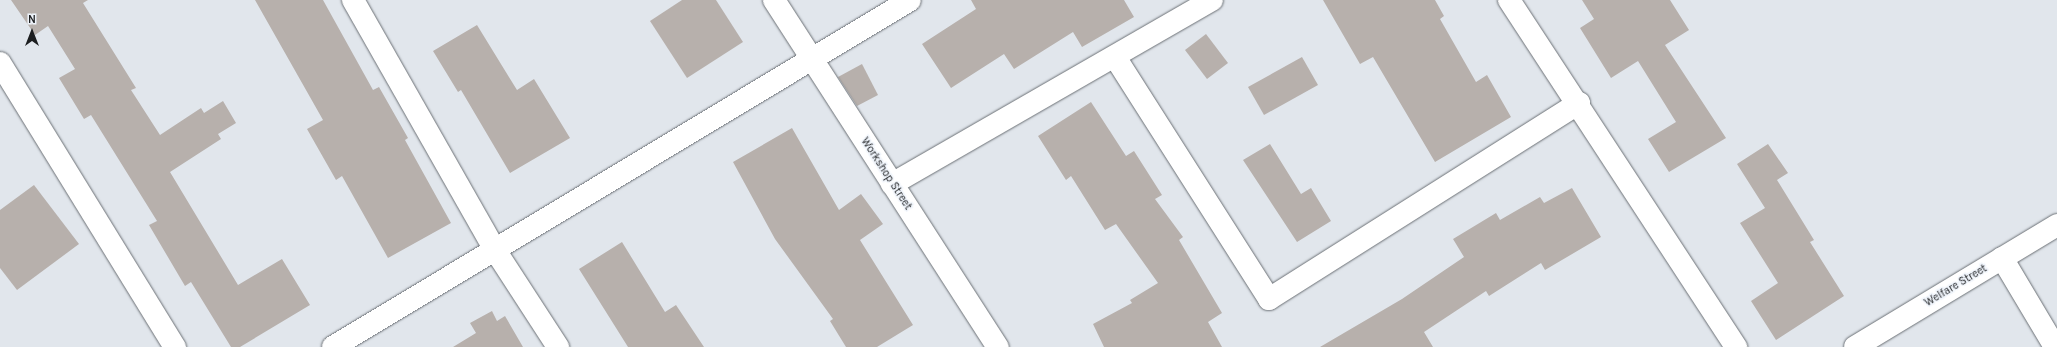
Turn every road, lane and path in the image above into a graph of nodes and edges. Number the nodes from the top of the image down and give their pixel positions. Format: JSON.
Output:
{"nodes":[{"id":1,"x":353,"y":0,"type":"edge"},
{"id":2,"x":774,"y":0,"type":"edge"},
{"id":3,"x":910,"y":0,"type":"edge"},
{"id":4,"x":1212,"y":0,"type":"edge"},
{"id":5,"x":1510,"y":0,"type":"edge"},
{"id":6,"x":1115,"y":57,"type":"junction"},
{"id":7,"x":811,"y":59,"type":"junction"},
{"id":8,"x":0,"y":63,"type":"edge"},
{"id":9,"x":1579,"y":103,"type":"junction"},
{"id":10,"x":892,"y":184,"type":"junction"},
{"id":11,"x":2057,"y":225,"type":"edge"},
{"id":12,"x":495,"y":250,"type":"junction"},
{"id":13,"x":2002,"y":258,"type":"junction"},
{"id":14,"x":175,"y":347,"type":"edge"},
{"id":15,"x":333,"y":347,"type":"edge"},
{"id":16,"x":558,"y":347,"type":"edge"},
{"id":17,"x":998,"y":347,"type":"edge"},
{"id":18,"x":1736,"y":347,"type":"edge"},
{"id":19,"x":1855,"y":347,"type":"edge"},
{"id":20,"x":2055,"y":347,"type":"edge"}],
"edges":[{"from":1,"to":12,"type":"street"},
{"from":2,"to":7,"type":"street","name":"Workshop Street"},
{"from":3,"to":7,"type":"street"},
{"from":4,"to":6,"type":"street"},
{"from":5,"to":9,"type":"street"},
{"from":6,"to":9,"type":"street"},
{"from":6,"to":10,"type":"street"},
{"from":7,"to":10,"type":"street","name":"Workshop Street"},
{"from":7,"to":12,"type":"street"},
{"from":8,"to":14,"type":"street"},
{"from":9,"to":18,"type":"street"},
{"from":10,"to":17,"type":"street","name":"Workshop Street"},
{"from":11,"to":13,"type":"street","name":"Welfare Street"},
{"from":12,"to":15,"type":"street"},
{"from":12,"to":16,"type":"street"},
{"from":13,"to":19,"type":"street","name":"Welfare Street"},
{"from":13,"to":20,"type":"street"}]}
